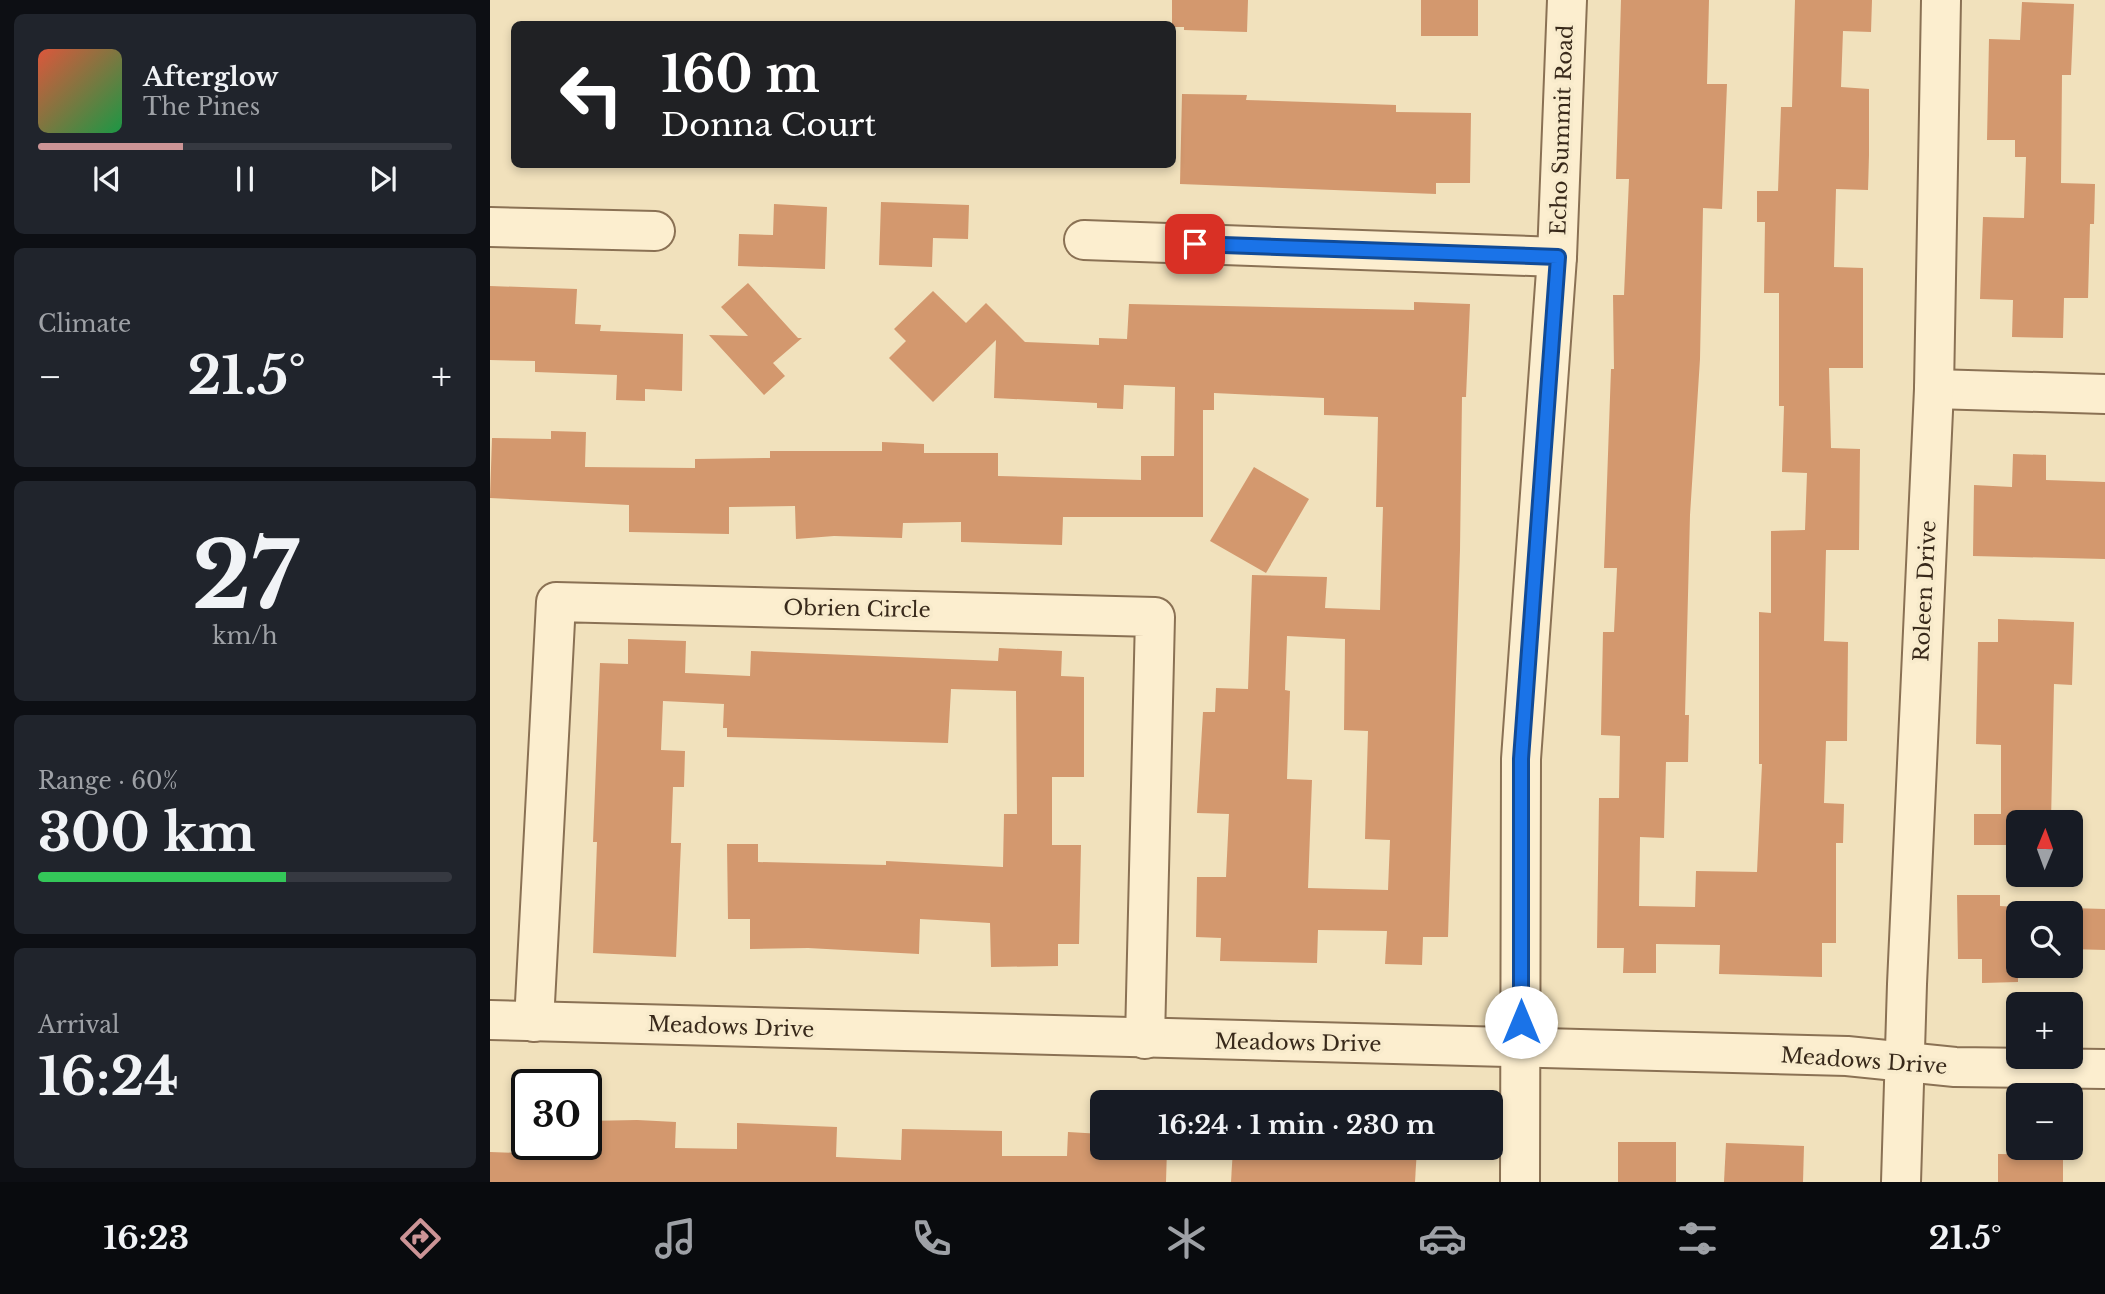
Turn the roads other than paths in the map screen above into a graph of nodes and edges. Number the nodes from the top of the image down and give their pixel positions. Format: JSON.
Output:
{"nodes":[{"id":1,"x":1567,"y":0,"type":"edge"},
{"id":2,"x":1941,"y":0,"type":"edge"},
{"id":3,"x":490,"y":228,"type":"edge"},
{"id":4,"x":655,"y":231,"type":"dead end"},
{"id":5,"x":1084,"y":240,"type":"dead end"},
{"id":6,"x":1558,"y":257,"type":"junction"},
{"id":7,"x":1934,"y":389,"type":"junction"},
{"id":8,"x":2105,"y":394,"type":"edge"},
{"id":9,"x":490,"y":1020,"type":"edge"},
{"id":10,"x":534,"y":1021,"type":"junction"},
{"id":11,"x":1145,"y":1039,"type":"junction"},
{"id":12,"x":1522,"y":1049,"type":"junction"},
{"id":13,"x":1904,"y":1062,"type":"junction"},
{"id":14,"x":2105,"y":1069,"type":"edge"},
{"id":15,"x":1520,"y":1182,"type":"edge"},
{"id":16,"x":1901,"y":1182,"type":"edge"}],
"edges":[{"from":1,"to":6,"type":"street","name":"Echo Summit Road"},
{"from":2,"to":7,"type":"street","name":"Roleen Drive"},
{"from":3,"to":4,"type":"street"},
{"from":5,"to":6,"type":"street"},
{"from":6,"to":12,"type":"street","name":"Echo Summit Road"},
{"from":7,"to":8,"type":"street"},
{"from":7,"to":13,"type":"street","name":"Roleen Drive"},
{"from":9,"to":10,"type":"street","name":"Meadows Drive"},
{"from":10,"to":11,"type":"street","name":"Meadows Drive"},
{"from":10,"to":11,"type":"street","name":"Obrien Circle"},
{"from":11,"to":12,"type":"street","name":"Meadows Drive"},
{"from":12,"to":13,"type":"street","name":"Meadows Drive"},
{"from":12,"to":15,"type":"street","name":"Echo Summit Road"},
{"from":13,"to":14,"type":"street","name":"Meadows Drive"},
{"from":13,"to":16,"type":"street","name":"Roleen Drive"}]}
